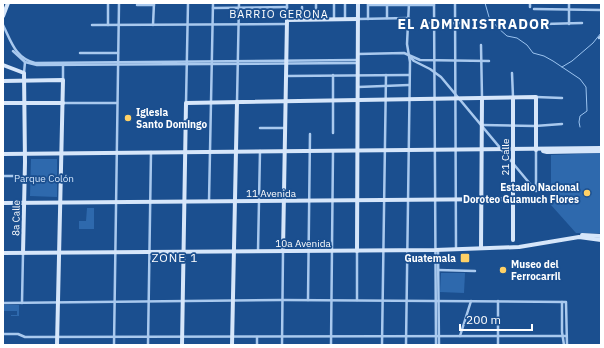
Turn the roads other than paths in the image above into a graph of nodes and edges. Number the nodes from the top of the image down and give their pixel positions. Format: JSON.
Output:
{"nodes":[{"id":1,"x":4,"y":3,"type":"edge"},
{"id":2,"x":8,"y":3,"type":"edge"},
{"id":3,"x":108,"y":3,"type":"edge"},
{"id":4,"x":119,"y":3,"type":"edge"},
{"id":5,"x":188,"y":3,"type":"edge"},
{"id":6,"x":213,"y":3,"type":"edge"},
{"id":7,"x":239,"y":3,"type":"edge"},
{"id":8,"x":287,"y":3,"type":"edge"},
{"id":9,"x":316,"y":3,"type":"edge"},
{"id":10,"x":334,"y":3,"type":"edge"},
{"id":11,"x":345,"y":3,"type":"edge"},
{"id":12,"x":358,"y":3,"type":"edge"},
{"id":13,"x":455,"y":3,"type":"edge"},
{"id":14,"x":530,"y":3,"type":"edge"},
{"id":15,"x":569,"y":3,"type":"edge"},
{"id":16,"x":154,"y":4,"type":"edge"},
{"id":17,"x":368,"y":4,"type":"edge"},
{"id":18,"x":387,"y":4,"type":"edge"},
{"id":19,"x":409,"y":4,"type":"edge"},
{"id":20,"x":434,"y":4,"type":"edge"},
{"id":21,"x":137,"y":5,"type":"dead end"},
{"id":22,"x":287,"y":7,"type":"junction"},
{"id":23,"x":302,"y":7,"type":"dead end"},
{"id":24,"x":530,"y":7,"type":"dead end"},
{"id":25,"x":213,"y":8,"type":"junction"},
{"id":26,"x":239,"y":8,"type":"junction"},
{"id":27,"x":5,"y":9,"type":"junction"},
{"id":28,"x":534,"y":9,"type":"dead end"},
{"id":29,"x":569,"y":10,"type":"junction"},
{"id":30,"x":601,"y":10,"type":"edge"},
{"id":31,"x":3,"y":16,"type":"edge"},
{"id":32,"x":387,"y":18,"type":"junction"},
{"id":33,"x":409,"y":18,"type":"junction"},
{"id":34,"x":345,"y":19,"type":"junction"},
{"id":35,"x":358,"y":19,"type":"junction"},
{"id":36,"x":368,"y":19,"type":"junction"},
{"id":37,"x":302,"y":20,"type":"junction"},
{"id":38,"x":316,"y":20,"type":"junction"},
{"id":39,"x":334,"y":20,"type":"junction"},
{"id":40,"x":287,"y":22,"type":"junction"},
{"id":41,"x":426,"y":23,"type":"dead end"},
{"id":42,"x":434,"y":23,"type":"junction"},
{"id":43,"x":455,"y":23,"type":"junction"},
{"id":44,"x":463,"y":23,"type":"dead end"},
{"id":45,"x":582,"y":23,"type":"dead end"},
{"id":46,"x":239,"y":24,"type":"junction"},
{"id":47,"x":544,"y":24,"type":"dead end"},
{"id":48,"x":569,"y":24,"type":"junction"},
{"id":49,"x":3,"y":25,"type":"edge"},
{"id":50,"x":92,"y":25,"type":"dead end"},
{"id":51,"x":108,"y":25,"type":"junction"},
{"id":52,"x":118,"y":25,"type":"junction"},
{"id":53,"x":153,"y":25,"type":"junction"},
{"id":54,"x":188,"y":25,"type":"junction"},
{"id":55,"x":212,"y":25,"type":"junction"},
{"id":56,"x":3,"y":29,"type":"edge"},
{"id":57,"x":481,"y":45,"type":"dead end"},
{"id":58,"x":80,"y":53,"type":"dead end"},
{"id":59,"x":118,"y":53,"type":"junction"},
{"id":60,"x":357,"y":54,"type":"junction"},
{"id":61,"x":409,"y":56,"type":"junction"},
{"id":62,"x":434,"y":60,"type":"junction"},
{"id":63,"x":454,"y":60,"type":"junction"},
{"id":64,"x":481,"y":61,"type":"junction"},
{"id":65,"x":489,"y":61,"type":"dead end"},
{"id":66,"x":25,"y":62,"type":"junction"},
{"id":67,"x":238,"y":62,"type":"junction"},
{"id":68,"x":286,"y":62,"type":"junction"},
{"id":69,"x":357,"y":62,"type":"junction"},
{"id":70,"x":188,"y":63,"type":"junction"},
{"id":71,"x":212,"y":63,"type":"junction"},
{"id":72,"x":3,"y":64,"type":"edge"},
{"id":73,"x":117,"y":64,"type":"junction"},
{"id":74,"x":63,"y":66,"type":"junction"},
{"id":75,"x":434,"y":71,"type":"junction"},
{"id":76,"x":24,"y":73,"type":"junction"},
{"id":77,"x":512,"y":73,"type":"dead end"},
{"id":78,"x":333,"y":75,"type":"junction"},
{"id":79,"x":357,"y":75,"type":"junction"},
{"id":80,"x":386,"y":75,"type":"junction"},
{"id":81,"x":409,"y":75,"type":"junction"},
{"id":82,"x":286,"y":76,"type":"junction"},
{"id":83,"x":63,"y":80,"type":"junction"},
{"id":84,"x":3,"y":81,"type":"edge"},
{"id":85,"x":24,"y":81,"type":"junction"},
{"id":86,"x":409,"y":85,"type":"junction"},
{"id":87,"x":386,"y":86,"type":"junction"},
{"id":88,"x":357,"y":87,"type":"junction"},
{"id":89,"x":455,"y":93,"type":"junction"},
{"id":90,"x":482,"y":98,"type":"junction"},
{"id":91,"x":513,"y":98,"type":"junction"},
{"id":92,"x":536,"y":98,"type":"junction"},
{"id":93,"x":562,"y":98,"type":"dead end"},
{"id":94,"x":434,"y":99,"type":"junction"},
{"id":95,"x":457,"y":99,"type":"junction"},
{"id":96,"x":357,"y":100,"type":"junction"},
{"id":97,"x":385,"y":100,"type":"junction"},
{"id":98,"x":409,"y":100,"type":"junction"},
{"id":99,"x":286,"y":101,"type":"junction"},
{"id":100,"x":333,"y":101,"type":"junction"},
{"id":101,"x":211,"y":102,"type":"junction"},
{"id":102,"x":237,"y":102,"type":"junction"},
{"id":103,"x":3,"y":103,"type":"edge"},
{"id":104,"x":63,"y":103,"type":"junction"},
{"id":105,"x":117,"y":103,"type":"junction"},
{"id":106,"x":186,"y":103,"type":"junction"},
{"id":107,"x":24,"y":104,"type":"junction"},
{"id":108,"x":562,"y":124,"type":"dead end"},
{"id":109,"x":482,"y":125,"type":"junction"},
{"id":110,"x":513,"y":126,"type":"junction"},
{"id":111,"x":536,"y":126,"type":"junction"},
{"id":112,"x":260,"y":128,"type":"dead end"},
{"id":113,"x":285,"y":128,"type":"junction"},
{"id":114,"x":333,"y":133,"type":"dead end"},
{"id":115,"x":310,"y":134,"type":"dead end"},
{"id":116,"x":601,"y":148,"type":"edge"},
{"id":117,"x":357,"y":150,"type":"junction"},
{"id":118,"x":385,"y":150,"type":"junction"},
{"id":119,"x":409,"y":150,"type":"junction"},
{"id":120,"x":435,"y":150,"type":"junction"},
{"id":121,"x":455,"y":150,"type":"junction"},
{"id":122,"x":481,"y":150,"type":"junction"},
{"id":123,"x":502,"y":150,"type":"junction"},
{"id":124,"x":513,"y":150,"type":"junction"},
{"id":125,"x":536,"y":150,"type":"junction"},
{"id":126,"x":260,"y":151,"type":"junction"},
{"id":127,"x":285,"y":151,"type":"junction"},
{"id":128,"x":310,"y":151,"type":"junction"},
{"id":129,"x":333,"y":151,"type":"junction"},
{"id":130,"x":116,"y":152,"type":"junction"},
{"id":131,"x":151,"y":152,"type":"junction"},
{"id":132,"x":185,"y":152,"type":"junction"},
{"id":133,"x":210,"y":152,"type":"junction"},
{"id":134,"x":236,"y":152,"type":"junction"},
{"id":135,"x":601,"y":152,"type":"edge"},
{"id":136,"x":24,"y":153,"type":"junction"},
{"id":137,"x":61,"y":153,"type":"junction"},
{"id":138,"x":3,"y":154,"type":"edge"},
{"id":139,"x":513,"y":163,"type":"junction"},
{"id":140,"x":3,"y":176,"type":"edge"},
{"id":141,"x":22,"y":176,"type":"dead end"},
{"id":142,"x":513,"y":199,"type":"junction"},
{"id":143,"x":539,"y":199,"type":"dead end"},
{"id":144,"x":408,"y":200,"type":"junction"},
{"id":145,"x":434,"y":200,"type":"junction"},
{"id":146,"x":455,"y":200,"type":"junction"},
{"id":147,"x":481,"y":200,"type":"junction"},
{"id":148,"x":259,"y":201,"type":"junction"},
{"id":149,"x":284,"y":201,"type":"junction"},
{"id":150,"x":309,"y":201,"type":"junction"},
{"id":151,"x":332,"y":201,"type":"junction"},
{"id":152,"x":357,"y":201,"type":"junction"},
{"id":153,"x":384,"y":201,"type":"junction"},
{"id":154,"x":116,"y":202,"type":"junction"},
{"id":155,"x":150,"y":202,"type":"junction"},
{"id":156,"x":185,"y":202,"type":"junction"},
{"id":157,"x":209,"y":202,"type":"junction"},
{"id":158,"x":235,"y":202,"type":"junction"},
{"id":159,"x":3,"y":203,"type":"edge"},
{"id":160,"x":24,"y":203,"type":"junction"},
{"id":161,"x":60,"y":203,"type":"junction"},
{"id":162,"x":601,"y":236,"type":"edge"},
{"id":163,"x":513,"y":240,"type":"junction"},
{"id":164,"x":601,"y":240,"type":"edge"},
{"id":165,"x":502,"y":247,"type":"junction"},
{"id":166,"x":482,"y":248,"type":"junction"},
{"id":167,"x":456,"y":249,"type":"junction"},
{"id":168,"x":283,"y":250,"type":"junction"},
{"id":169,"x":436,"y":250,"type":"junction"},
{"id":170,"x":150,"y":251,"type":"junction"},
{"id":171,"x":184,"y":251,"type":"junction"},
{"id":172,"x":234,"y":251,"type":"junction"},
{"id":173,"x":258,"y":251,"type":"junction"},
{"id":174,"x":308,"y":251,"type":"junction"},
{"id":175,"x":332,"y":251,"type":"junction"},
{"id":176,"x":358,"y":251,"type":"junction"},
{"id":177,"x":384,"y":251,"type":"junction"},
{"id":178,"x":407,"y":251,"type":"junction"},
{"id":179,"x":59,"y":252,"type":"junction"},
{"id":180,"x":115,"y":252,"type":"junction"},
{"id":181,"x":3,"y":253,"type":"edge"},
{"id":182,"x":23,"y":253,"type":"junction"},
{"id":183,"x":438,"y":270,"type":"junction"},
{"id":184,"x":475,"y":271,"type":"dead end"},
{"id":185,"x":282,"y":300,"type":"junction"},
{"id":186,"x":308,"y":300,"type":"junction"},
{"id":187,"x":332,"y":300,"type":"junction"},
{"id":188,"x":357,"y":300,"type":"junction"},
{"id":189,"x":383,"y":300,"type":"junction"},
{"id":190,"x":407,"y":300,"type":"junction"},
{"id":191,"x":436,"y":300,"type":"junction"},
{"id":192,"x":233,"y":301,"type":"junction"},
{"id":193,"x":471,"y":301,"type":"junction"},
{"id":194,"x":498,"y":301,"type":"junction"},
{"id":195,"x":58,"y":302,"type":"junction"},
{"id":196,"x":114,"y":302,"type":"junction"},
{"id":197,"x":149,"y":302,"type":"junction"},
{"id":198,"x":183,"y":302,"type":"junction"},
{"id":199,"x":562,"y":302,"type":"junction"},
{"id":200,"x":3,"y":303,"type":"edge"},
{"id":201,"x":22,"y":303,"type":"junction"},
{"id":202,"x":3,"y":334,"type":"edge"},
{"id":203,"x":382,"y":335,"type":"junction"},
{"id":204,"x":114,"y":336,"type":"junction"},
{"id":205,"x":148,"y":336,"type":"junction"},
{"id":206,"x":182,"y":336,"type":"junction"},
{"id":207,"x":232,"y":336,"type":"junction"},
{"id":208,"x":331,"y":336,"type":"junction"},
{"id":209,"x":406,"y":336,"type":"junction"},
{"id":210,"x":437,"y":336,"type":"junction"},
{"id":211,"x":460,"y":336,"type":"junction"},
{"id":212,"x":498,"y":336,"type":"junction"},
{"id":213,"x":565,"y":336,"type":"junction"},
{"id":214,"x":57,"y":337,"type":"junction"},
{"id":215,"x":258,"y":337,"type":"junction"},
{"id":216,"x":282,"y":337,"type":"junction"},
{"id":217,"x":57,"y":345,"type":"edge"},
{"id":218,"x":114,"y":345,"type":"edge"},
{"id":219,"x":148,"y":345,"type":"edge"},
{"id":220,"x":182,"y":345,"type":"edge"},
{"id":221,"x":232,"y":345,"type":"edge"},
{"id":222,"x":257,"y":345,"type":"edge"},
{"id":223,"x":282,"y":345,"type":"edge"},
{"id":224,"x":331,"y":345,"type":"edge"},
{"id":225,"x":382,"y":345,"type":"edge"},
{"id":226,"x":406,"y":345,"type":"edge"},
{"id":227,"x":437,"y":345,"type":"edge"},
{"id":228,"x":498,"y":345,"type":"edge"},
{"id":229,"x":566,"y":345,"type":"edge"}],
"edges":[{"from":1,"to":27,"type":"street"},
{"from":2,"to":27,"type":"street"},
{"from":3,"to":51,"type":"street"},
{"from":4,"to":52,"type":"street"},
{"from":5,"to":54,"type":"street"},
{"from":6,"to":25,"type":"street"},
{"from":7,"to":26,"type":"street"},
{"from":8,"to":22,"type":"street"},
{"from":9,"to":38,"type":"street"},
{"from":10,"to":39,"type":"street"},
{"from":11,"to":34,"type":"street"},
{"from":12,"to":35,"type":"street"},
{"from":13,"to":43,"type":"street"},
{"from":14,"to":24,"type":"street"},
{"from":15,"to":29,"type":"street"},
{"from":16,"to":21,"type":"street"},
{"from":16,"to":53,"type":"street"},
{"from":17,"to":18,"type":"street"},
{"from":17,"to":36,"type":"street"},
{"from":18,"to":19,"type":"street"},
{"from":18,"to":32,"type":"street"},
{"from":19,"to":20,"type":"street"},
{"from":19,"to":33,"type":"street"},
{"from":20,"to":42,"type":"street"},
{"from":22,"to":26,"type":"street"},
{"from":22,"to":40,"type":"street"},
{"from":23,"to":37,"type":"street"},
{"from":25,"to":26,"type":"street"},
{"from":25,"to":55,"type":"street"},
{"from":26,"to":46,"type":"street"},
{"from":27,"to":31,"type":"street"},
{"from":28,"to":29,"type":"street"},
{"from":29,"to":30,"type":"street"},
{"from":29,"to":48,"type":"street"},
{"from":32,"to":33,"type":"street"},
{"from":32,"to":36,"type":"street"},
{"from":33,"to":61,"type":"street"},
{"from":34,"to":35,"type":"street"},
{"from":34,"to":39,"type":"street"},
{"from":35,"to":36,"type":"street"},
{"from":35,"to":60,"type":"street"},
{"from":37,"to":38,"type":"street"},
{"from":37,"to":40,"type":"street"},
{"from":38,"to":39,"type":"street"},
{"from":40,"to":46,"type":"street"},
{"from":40,"to":68,"type":"street"},
{"from":41,"to":42,"type":"street"},
{"from":42,"to":43,"type":"street"},
{"from":42,"to":62,"type":"street"},
{"from":43,"to":44,"type":"street"},
{"from":43,"to":63,"type":"street"},
{"from":45,"to":48,"type":"street"},
{"from":46,"to":55,"type":"street"},
{"from":46,"to":67,"type":"street"},
{"from":47,"to":48,"type":"street"},
{"from":49,"to":73,"type":"street"},
{"from":50,"to":51,"type":"street"},
{"from":51,"to":52,"type":"street"},
{"from":52,"to":53,"type":"street"},
{"from":52,"to":59,"type":"street"},
{"from":53,"to":54,"type":"street"},
{"from":54,"to":55,"type":"street"},
{"from":54,"to":70,"type":"street"},
{"from":55,"to":71,"type":"street"},
{"from":56,"to":66,"type":"street"},
{"from":57,"to":64,"type":"street"},
{"from":58,"to":59,"type":"street"},
{"from":59,"to":73,"type":"street"},
{"from":60,"to":61,"type":"street"},
{"from":60,"to":69,"type":"street"},
{"from":61,"to":62,"type":"street"},
{"from":61,"to":75,"type":"street"},
{"from":61,"to":81,"type":"street"},
{"from":62,"to":63,"type":"street"},
{"from":62,"to":75,"type":"street"},
{"from":63,"to":64,"type":"street"},
{"from":63,"to":89,"type":"street"},
{"from":64,"to":65,"type":"street"},
{"from":64,"to":90,"type":"street"},
{"from":66,"to":74,"type":"street"},
{"from":66,"to":76,"type":"street","name":"8a Calle"},
{"from":67,"to":68,"type":"street"},
{"from":67,"to":71,"type":"street"},
{"from":67,"to":102,"type":"street"},
{"from":68,"to":69,"type":"street"},
{"from":68,"to":82,"type":"street"},
{"from":69,"to":79,"type":"street"},
{"from":70,"to":71,"type":"street"},
{"from":70,"to":73,"type":"street"},
{"from":70,"to":106,"type":"street"},
{"from":71,"to":101,"type":"street"},
{"from":72,"to":76,"type":"street"},
{"from":73,"to":74,"type":"street"},
{"from":73,"to":105,"type":"street"},
{"from":74,"to":83,"type":"street"},
{"from":75,"to":89,"type":"street"},
{"from":75,"to":94,"type":"street"},
{"from":76,"to":85,"type":"street","name":"8a Calle"},
{"from":77,"to":91,"type":"street","name":"21 Calle"},
{"from":78,"to":79,"type":"street"},
{"from":78,"to":82,"type":"street"},
{"from":78,"to":100,"type":"street"},
{"from":79,"to":80,"type":"street"},
{"from":79,"to":88,"type":"street"},
{"from":80,"to":81,"type":"street"},
{"from":80,"to":87,"type":"street"},
{"from":81,"to":86,"type":"street"},
{"from":82,"to":99,"type":"street"},
{"from":83,"to":85,"type":"street"},
{"from":83,"to":104,"type":"street"},
{"from":84,"to":85,"type":"street"},
{"from":85,"to":107,"type":"street","name":"8a Calle"},
{"from":86,"to":87,"type":"street"},
{"from":86,"to":98,"type":"street"},
{"from":87,"to":88,"type":"street"},
{"from":87,"to":97,"type":"street"},
{"from":88,"to":96,"type":"street"},
{"from":89,"to":95,"type":"street"},
{"from":90,"to":91,"type":"street"},
{"from":90,"to":95,"type":"street"},
{"from":90,"to":109,"type":"street"},
{"from":91,"to":92,"type":"street"},
{"from":91,"to":110,"type":"street","name":"21 Calle"},
{"from":92,"to":93,"type":"street"},
{"from":92,"to":111,"type":"street"},
{"from":94,"to":95,"type":"street"},
{"from":94,"to":98,"type":"street"},
{"from":94,"to":120,"type":"street"},
{"from":95,"to":109,"type":"street"},
{"from":95,"to":121,"type":"street"},
{"from":96,"to":97,"type":"street"},
{"from":96,"to":100,"type":"street"},
{"from":96,"to":117,"type":"street"},
{"from":97,"to":98,"type":"street"},
{"from":97,"to":118,"type":"street"},
{"from":98,"to":119,"type":"street"},
{"from":99,"to":100,"type":"street"},
{"from":99,"to":102,"type":"street"},
{"from":99,"to":113,"type":"street"},
{"from":100,"to":114,"type":"street"},
{"from":101,"to":102,"type":"street"},
{"from":101,"to":106,"type":"street"},
{"from":101,"to":133,"type":"street"},
{"from":102,"to":134,"type":"street"},
{"from":103,"to":107,"type":"street"},
{"from":104,"to":105,"type":"street"},
{"from":104,"to":107,"type":"street"},
{"from":104,"to":137,"type":"street"},
{"from":105,"to":130,"type":"street"},
{"from":106,"to":132,"type":"street"},
{"from":107,"to":136,"type":"street","name":"8a Calle"},
{"from":108,"to":111,"type":"street"},
{"from":109,"to":110,"type":"street"},
{"from":109,"to":122,"type":"street"},
{"from":109,"to":123,"type":"street"},
{"from":110,"to":111,"type":"street"},
{"from":110,"to":124,"type":"street","name":"21 Calle"},
{"from":111,"to":125,"type":"street"},
{"from":112,"to":113,"type":"street"},
{"from":113,"to":127,"type":"street"},
{"from":115,"to":128,"type":"street"},
{"from":116,"to":125,"type":"street"},
{"from":117,"to":118,"type":"street"},
{"from":117,"to":129,"type":"street"},
{"from":117,"to":152,"type":"street"},
{"from":118,"to":119,"type":"street"},
{"from":118,"to":153,"type":"street"},
{"from":119,"to":120,"type":"street"},
{"from":119,"to":144,"type":"street"},
{"from":120,"to":121,"type":"street"},
{"from":120,"to":145,"type":"street"},
{"from":121,"to":122,"type":"street"},
{"from":121,"to":146,"type":"street"},
{"from":122,"to":123,"type":"street"},
{"from":122,"to":147,"type":"street"},
{"from":123,"to":124,"type":"street"},
{"from":123,"to":139,"type":"street"},
{"from":124,"to":125,"type":"street"},
{"from":124,"to":139,"type":"street","name":"21 Calle"},
{"from":125,"to":135,"type":"street"},
{"from":125,"to":139,"type":"street"},
{"from":126,"to":127,"type":"street"},
{"from":126,"to":134,"type":"street"},
{"from":126,"to":148,"type":"street"},
{"from":127,"to":128,"type":"street"},
{"from":127,"to":149,"type":"street"},
{"from":128,"to":129,"type":"street"},
{"from":128,"to":150,"type":"street"},
{"from":129,"to":151,"type":"street"},
{"from":130,"to":131,"type":"street"},
{"from":130,"to":137,"type":"street"},
{"from":130,"to":154,"type":"street"},
{"from":131,"to":132,"type":"street"},
{"from":131,"to":155,"type":"street"},
{"from":132,"to":133,"type":"street"},
{"from":132,"to":156,"type":"street"},
{"from":133,"to":134,"type":"street"},
{"from":133,"to":157,"type":"street"},
{"from":134,"to":158,"type":"street"},
{"from":136,"to":137,"type":"street"},
{"from":136,"to":138,"type":"street"},
{"from":136,"to":160,"type":"street","name":"8a Calle"},
{"from":137,"to":161,"type":"street"},
{"from":139,"to":142,"type":"street","name":"21 Calle"},
{"from":140,"to":141,"type":"street"},
{"from":142,"to":143,"type":"street","name":"11 Avenida"},
{"from":142,"to":147,"type":"street","name":"11 Avenida"},
{"from":142,"to":163,"type":"street","name":"21 Calle"},
{"from":144,"to":145,"type":"street","name":"11 Avenida"},
{"from":144,"to":153,"type":"street","name":"11 Avenida"},
{"from":144,"to":178,"type":"street"},
{"from":145,"to":146,"type":"street","name":"11 Avenida"},
{"from":145,"to":169,"type":"street"},
{"from":146,"to":147,"type":"street","name":"11 Avenida"},
{"from":146,"to":167,"type":"street"},
{"from":147,"to":166,"type":"street"},
{"from":148,"to":149,"type":"street","name":"11 Avenida"},
{"from":148,"to":158,"type":"street","name":"11 Avenida"},
{"from":148,"to":173,"type":"street"},
{"from":149,"to":150,"type":"street","name":"11 Avenida"},
{"from":149,"to":168,"type":"street"},
{"from":150,"to":151,"type":"street","name":"11 Avenida"},
{"from":150,"to":174,"type":"street"},
{"from":151,"to":152,"type":"street","name":"11 Avenida"},
{"from":151,"to":175,"type":"street"},
{"from":152,"to":153,"type":"street","name":"11 Avenida"},
{"from":152,"to":176,"type":"street"},
{"from":153,"to":177,"type":"street"},
{"from":154,"to":155,"type":"street","name":"11 Avenida"},
{"from":154,"to":161,"type":"street","name":"11 Avenida"},
{"from":154,"to":180,"type":"street"},
{"from":155,"to":156,"type":"street","name":"11 Avenida"},
{"from":155,"to":170,"type":"street"},
{"from":156,"to":157,"type":"street","name":"11 Avenida"},
{"from":156,"to":171,"type":"street"},
{"from":157,"to":158,"type":"street","name":"11 Avenida"},
{"from":158,"to":172,"type":"street"},
{"from":159,"to":160,"type":"street","name":"11 Avenida"},
{"from":160,"to":161,"type":"street","name":"11 Avenida"},
{"from":160,"to":182,"type":"street","name":"8a Calle"},
{"from":161,"to":179,"type":"street"},
{"from":162,"to":163,"type":"street"},
{"from":163,"to":165,"type":"street"},
{"from":164,"to":165,"type":"street","name":"10a Avenida"},
{"from":165,"to":166,"type":"street","name":"10a Avenida"},
{"from":166,"to":167,"type":"street","name":"10a Avenida"},
{"from":167,"to":169,"type":"street","name":"10a Avenida"},
{"from":168,"to":173,"type":"street","name":"10a Avenida"},
{"from":168,"to":174,"type":"street","name":"10a Avenida"},
{"from":168,"to":185,"type":"street"},
{"from":169,"to":178,"type":"street","name":"10a Avenida"},
{"from":169,"to":183,"type":"street"},
{"from":169,"to":191,"type":"street"},
{"from":170,"to":171,"type":"street","name":"10a Avenida"},
{"from":170,"to":180,"type":"street","name":"10a Avenida"},
{"from":170,"to":197,"type":"street"},
{"from":171,"to":172,"type":"street","name":"10a Avenida"},
{"from":171,"to":198,"type":"street"},
{"from":172,"to":173,"type":"street","name":"10a Avenida"},
{"from":172,"to":192,"type":"street"},
{"from":174,"to":175,"type":"street","name":"10a Avenida"},
{"from":174,"to":186,"type":"street"},
{"from":175,"to":176,"type":"street","name":"10a Avenida"},
{"from":175,"to":187,"type":"street"},
{"from":176,"to":177,"type":"street","name":"10a Avenida"},
{"from":176,"to":188,"type":"street"},
{"from":177,"to":178,"type":"street","name":"10a Avenida"},
{"from":177,"to":189,"type":"street"},
{"from":178,"to":190,"type":"street"},
{"from":179,"to":180,"type":"street","name":"10a Avenida"},
{"from":179,"to":182,"type":"street","name":"10a Avenida"},
{"from":179,"to":195,"type":"street"},
{"from":180,"to":196,"type":"street"},
{"from":181,"to":182,"type":"street","name":"10a Avenida"},
{"from":182,"to":201,"type":"street","name":"8a Calle"},
{"from":183,"to":184,"type":"street"},
{"from":183,"to":191,"type":"street"},
{"from":185,"to":186,"type":"street"},
{"from":185,"to":192,"type":"street"},
{"from":185,"to":216,"type":"street"},
{"from":186,"to":187,"type":"street"},
{"from":187,"to":188,"type":"street"},
{"from":187,"to":208,"type":"street"},
{"from":188,"to":189,"type":"street"},
{"from":189,"to":190,"type":"street"},
{"from":189,"to":203,"type":"street"},
{"from":190,"to":191,"type":"street"},
{"from":190,"to":209,"type":"street"},
{"from":191,"to":193,"type":"street"},
{"from":191,"to":210,"type":"street"},
{"from":192,"to":198,"type":"street"},
{"from":192,"to":207,"type":"street"},
{"from":193,"to":194,"type":"street"},
{"from":193,"to":211,"type":"street"},
{"from":194,"to":199,"type":"street"},
{"from":194,"to":212,"type":"street"},
{"from":195,"to":196,"type":"street"},
{"from":195,"to":201,"type":"street"},
{"from":195,"to":214,"type":"street"},
{"from":196,"to":197,"type":"street"},
{"from":196,"to":204,"type":"street"},
{"from":197,"to":198,"type":"street"},
{"from":197,"to":205,"type":"street"},
{"from":198,"to":206,"type":"street"},
{"from":199,"to":213,"type":"street"},
{"from":199,"to":213,"type":"street"},
{"from":200,"to":201,"type":"street"},
{"from":202,"to":214,"type":"street"},
{"from":203,"to":208,"type":"street"},
{"from":203,"to":209,"type":"street"},
{"from":203,"to":225,"type":"street"},
{"from":204,"to":205,"type":"street"},
{"from":204,"to":214,"type":"street"},
{"from":204,"to":218,"type":"street"},
{"from":205,"to":206,"type":"street"},
{"from":205,"to":219,"type":"street"},
{"from":206,"to":207,"type":"street"},
{"from":206,"to":220,"type":"street"},
{"from":207,"to":215,"type":"street"},
{"from":207,"to":221,"type":"street"},
{"from":208,"to":216,"type":"street"},
{"from":208,"to":224,"type":"street"},
{"from":209,"to":210,"type":"street"},
{"from":209,"to":226,"type":"street"},
{"from":210,"to":211,"type":"street"},
{"from":210,"to":227,"type":"street"},
{"from":211,"to":212,"type":"street"},
{"from":212,"to":213,"type":"street"},
{"from":212,"to":228,"type":"street"},
{"from":213,"to":229,"type":"street"},
{"from":214,"to":217,"type":"street"},
{"from":215,"to":216,"type":"street"},
{"from":215,"to":222,"type":"street"},
{"from":216,"to":223,"type":"street"}]}
